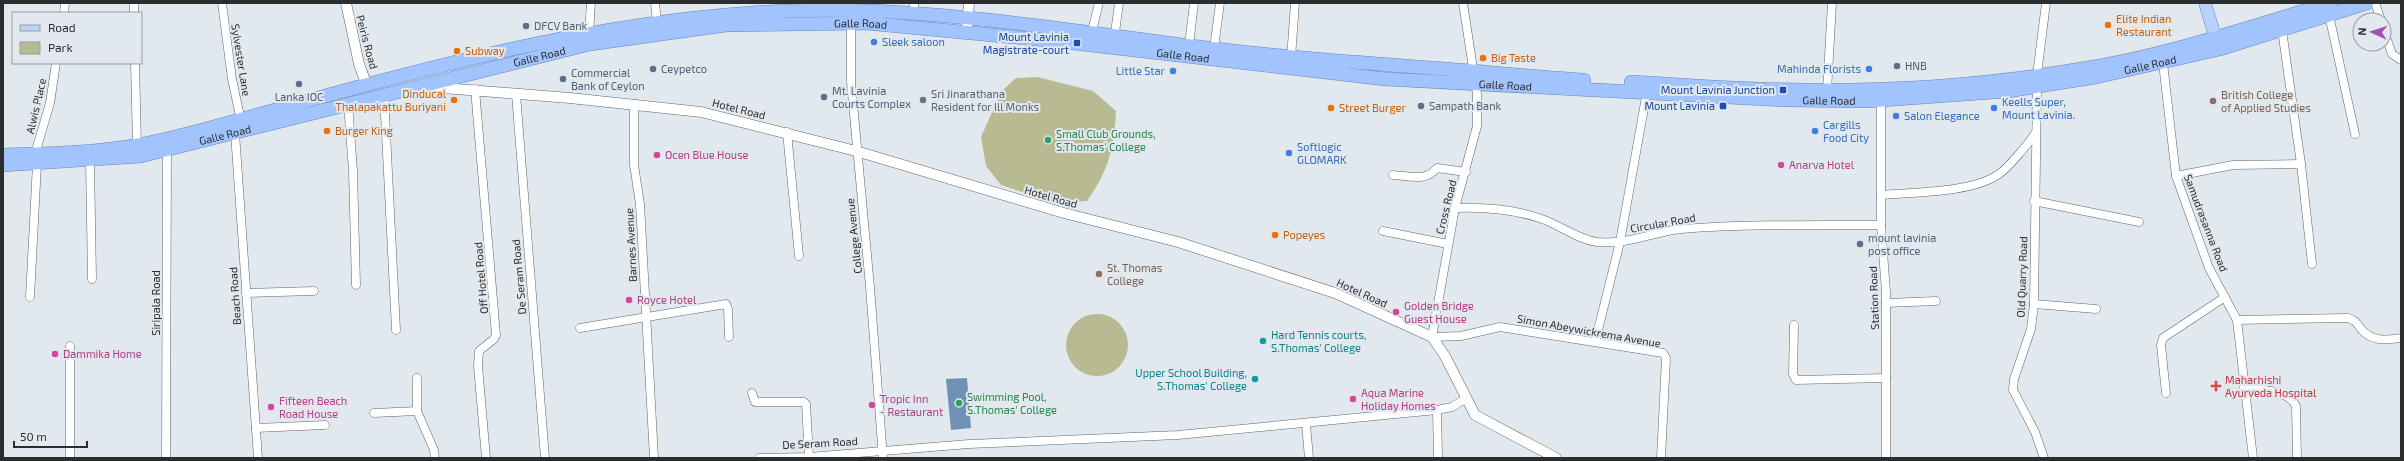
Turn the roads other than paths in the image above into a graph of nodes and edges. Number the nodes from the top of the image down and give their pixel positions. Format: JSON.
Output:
{"nodes":[{"id":1,"x":222,"y":3,"type":"edge"},
{"id":2,"x":346,"y":3,"type":"edge"},
{"id":3,"x":591,"y":3,"type":"edge"},
{"id":4,"x":655,"y":3,"type":"edge"},
{"id":5,"x":969,"y":3,"type":"edge"},
{"id":6,"x":1099,"y":3,"type":"edge"},
{"id":7,"x":1119,"y":3,"type":"edge"},
{"id":8,"x":1194,"y":3,"type":"edge"},
{"id":9,"x":1220,"y":3,"type":"edge"},
{"id":10,"x":1295,"y":3,"type":"edge"},
{"id":11,"x":1463,"y":3,"type":"edge"},
{"id":12,"x":1832,"y":3,"type":"edge"},
{"id":13,"x":2046,"y":3,"type":"edge"},
{"id":14,"x":2205,"y":3,"type":"edge"},
{"id":15,"x":2367,"y":3,"type":"edge"},
{"id":16,"x":752,"y":8,"type":"edge"},
{"id":17,"x":914,"y":9,"type":"edge"},
{"id":18,"x":2329,"y":9,"type":"edge"},
{"id":19,"x":852,"y":17,"type":"junction"},
{"id":20,"x":657,"y":22,"type":"junction"},
{"id":21,"x":968,"y":25,"type":"junction"},
{"id":22,"x":2282,"y":30,"type":"junction"},
{"id":23,"x":1092,"y":31,"type":"junction"},
{"id":24,"x":589,"y":33,"type":"junction"},
{"id":25,"x":1115,"y":35,"type":"junction"},
{"id":26,"x":2218,"y":43,"type":"junction"},
{"id":27,"x":1189,"y":45,"type":"junction"},
{"id":28,"x":1113,"y":48,"type":"junction"},
{"id":29,"x":1214,"y":48,"type":"junction"},
{"id":30,"x":2391,"y":52,"type":"edge"},
{"id":31,"x":1291,"y":58,"type":"junction"},
{"id":32,"x":2401,"y":60,"type":"edge"},
{"id":33,"x":467,"y":61,"type":"junction"},
{"id":34,"x":2163,"y":63,"type":"junction"},
{"id":35,"x":56,"y":64,"type":"edge"},
{"id":36,"x":135,"y":64,"type":"edge"},
{"id":37,"x":471,"y":74,"type":"junction"},
{"id":38,"x":1474,"y":76,"type":"junction"},
{"id":39,"x":2037,"y":81,"type":"junction"},
{"id":40,"x":367,"y":86,"type":"junction"},
{"id":41,"x":415,"y":86,"type":"junction"},
{"id":42,"x":475,"y":89,"type":"junction"},
{"id":43,"x":1827,"y":90,"type":"junction"},
{"id":44,"x":384,"y":94,"type":"junction"},
{"id":45,"x":516,"y":94,"type":"junction"},
{"id":46,"x":1881,"y":95,"type":"junction"},
{"id":47,"x":1646,"y":97,"type":"dead end"},
{"id":48,"x":348,"y":103,"type":"junction"},
{"id":49,"x":634,"y":104,"type":"junction"},
{"id":50,"x":241,"y":121,"type":"junction"},
{"id":51,"x":787,"y":132,"type":"junction"},
{"id":52,"x":2036,"y":132,"type":"junction"},
{"id":53,"x":235,"y":133,"type":"junction"},
{"id":54,"x":2355,"y":134,"type":"dead end"},
{"id":55,"x":137,"y":145,"type":"junction"},
{"id":56,"x":167,"y":148,"type":"junction"},
{"id":57,"x":856,"y":151,"type":"junction"},
{"id":58,"x":3,"y":155,"type":"edge"},
{"id":59,"x":36,"y":159,"type":"junction"},
{"id":60,"x":90,"y":161,"type":"junction"},
{"id":61,"x":2301,"y":164,"type":"junction"},
{"id":62,"x":3,"y":165,"type":"edge"},
{"id":63,"x":1466,"y":172,"type":"junction"},
{"id":64,"x":1393,"y":175,"type":"dead end"},
{"id":65,"x":2176,"y":176,"type":"junction"},
{"id":66,"x":1881,"y":195,"type":"junction"},
{"id":67,"x":2034,"y":201,"type":"junction"},
{"id":68,"x":1455,"y":208,"type":"junction"},
{"id":69,"x":2139,"y":222,"type":"dead end"},
{"id":70,"x":1880,"y":225,"type":"junction"},
{"id":71,"x":1383,"y":231,"type":"dead end"},
{"id":72,"x":1620,"y":242,"type":"junction"},
{"id":73,"x":1448,"y":244,"type":"junction"},
{"id":74,"x":799,"y":256,"type":"dead end"},
{"id":75,"x":2312,"y":264,"type":"dead end"},
{"id":76,"x":92,"y":279,"type":"dead end"},
{"id":77,"x":356,"y":285,"type":"dead end"},
{"id":78,"x":314,"y":291,"type":"dead end"},
{"id":79,"x":246,"y":293,"type":"junction"},
{"id":80,"x":2225,"y":296,"type":"junction"},
{"id":81,"x":30,"y":297,"type":"dead end"},
{"id":82,"x":1936,"y":301,"type":"dead end"},
{"id":83,"x":1886,"y":303,"type":"junction"},
{"id":84,"x":2034,"y":304,"type":"junction"},
{"id":85,"x":2096,"y":309,"type":"dead end"},
{"id":86,"x":645,"y":318,"type":"junction"},
{"id":87,"x":2237,"y":320,"type":"junction"},
{"id":88,"x":1794,"y":325,"type":"dead end"},
{"id":89,"x":580,"y":328,"type":"dead end"},
{"id":90,"x":396,"y":330,"type":"dead end"},
{"id":91,"x":729,"y":337,"type":"dead end"},
{"id":92,"x":1432,"y":337,"type":"junction"},
{"id":93,"x":2401,"y":338,"type":"edge"},
{"id":94,"x":1595,"y":342,"type":"junction"},
{"id":95,"x":70,"y":346,"type":"dead end"},
{"id":96,"x":417,"y":378,"type":"dead end"},
{"id":97,"x":1886,"y":378,"type":"junction"},
{"id":98,"x":2244,"y":387,"type":"junction"},
{"id":99,"x":752,"y":393,"type":"dead end"},
{"id":100,"x":2166,"y":393,"type":"dead end"},
{"id":101,"x":1465,"y":399,"type":"junction"},
{"id":102,"x":1437,"y":410,"type":"junction"},
{"id":103,"x":417,"y":411,"type":"junction"},
{"id":104,"x":374,"y":413,"type":"dead end"},
{"id":105,"x":1306,"y":424,"type":"junction"},
{"id":106,"x":325,"y":425,"type":"dead end"},
{"id":107,"x":256,"y":428,"type":"junction"},
{"id":108,"x":882,"y":454,"type":"edge"},
{"id":109,"x":809,"y":456,"type":"junction"},
{"id":110,"x":774,"y":457,"type":"edge"},
{"id":111,"x":70,"y":458,"type":"edge"},
{"id":112,"x":166,"y":458,"type":"edge"},
{"id":113,"x":258,"y":458,"type":"edge"},
{"id":114,"x":435,"y":458,"type":"edge"},
{"id":115,"x":486,"y":458,"type":"edge"},
{"id":116,"x":545,"y":458,"type":"edge"},
{"id":117,"x":654,"y":458,"type":"edge"},
{"id":118,"x":759,"y":458,"type":"edge"},
{"id":119,"x":1309,"y":458,"type":"edge"},
{"id":120,"x":1438,"y":458,"type":"edge"},
{"id":121,"x":1556,"y":458,"type":"edge"},
{"id":122,"x":1661,"y":458,"type":"edge"},
{"id":123,"x":1886,"y":458,"type":"edge"},
{"id":124,"x":2044,"y":458,"type":"edge"},
{"id":125,"x":2254,"y":458,"type":"edge"},
{"id":126,"x":2297,"y":458,"type":"edge"}],
"edges":[{"from":1,"to":50,"type":"street","name":"Sylvester Lane"},
{"from":2,"to":40,"type":"street","name":"Peiris Road"},
{"from":3,"to":24,"type":"street"},
{"from":4,"to":20,"type":"street"},
{"from":5,"to":21,"type":"street"},
{"from":6,"to":23,"type":"street"},
{"from":7,"to":25,"type":"street"},
{"from":8,"to":27,"type":"street"},
{"from":9,"to":29,"type":"street"},
{"from":10,"to":31,"type":"street"},
{"from":11,"to":38,"type":"street","name":"Cross Road"},
{"from":12,"to":43,"type":"street"},
{"from":13,"to":39,"type":"street","name":"Old Quarry Road"},
{"from":14,"to":26,"type":"main road"},
{"from":15,"to":18,"type":"highway","name":"Galle Road"},
{"from":16,"to":19,"type":"highway","name":"Galle Road"},
{"from":16,"to":20,"type":"highway","name":"Galle Road"},
{"from":17,"to":19,"type":"highway","name":"Galle Road"},
{"from":17,"to":21,"type":"highway","name":"Galle Road"},
{"from":18,"to":22,"type":"highway","name":"Galle Road"},
{"from":18,"to":26,"type":"highway","name":"Galle Road"},
{"from":18,"to":54,"type":"street"},
{"from":19,"to":21,"type":"highway","name":"Galle Road"},
{"from":19,"to":37,"type":"highway","name":"Galle Road"},
{"from":19,"to":57,"type":"street","name":"College Avenue"},
{"from":20,"to":24,"type":"highway","name":"Galle Road"},
{"from":21,"to":23,"type":"highway","name":"Galle Road"},
{"from":21,"to":28,"type":"highway","name":"Galle Road"},
{"from":22,"to":26,"type":"highway","name":"Galle Road"},
{"from":22,"to":61,"type":"street"},
{"from":23,"to":25,"type":"highway","name":"Galle Road"},
{"from":24,"to":33,"type":"highway","name":"Galle Road"},
{"from":25,"to":27,"type":"highway","name":"Galle Road"},
{"from":25,"to":28,"type":"street"},
{"from":26,"to":34,"type":"highway","name":"Galle Road"},
{"from":26,"to":39,"type":"highway","name":"Galle Road"},
{"from":27,"to":29,"type":"highway","name":"Galle Road"},
{"from":28,"to":38,"type":"highway","name":"Galle Road"},
{"from":29,"to":31,"type":"highway","name":"Galle Road"},
{"from":30,"to":32,"type":"street"},
{"from":31,"to":38,"type":"highway","name":"Galle Road"},
{"from":33,"to":37,"type":"street"},
{"from":33,"to":40,"type":"highway","name":"Galle Road"},
{"from":34,"to":39,"type":"highway","name":"Galle Road"},
{"from":34,"to":65,"type":"street","name":"Samudrasanna Road"},
{"from":35,"to":59,"type":"street","name":"Alwis Place"},
{"from":36,"to":55,"type":"street"},
{"from":37,"to":41,"type":"highway","name":"Galle Road"},
{"from":37,"to":42,"type":"street"},
{"from":38,"to":43,"type":"highway","name":"Galle Road"},
{"from":38,"to":46,"type":"highway","name":"Galle Road"},
{"from":38,"to":63,"type":"street","name":"Cross Road"},
{"from":39,"to":46,"type":"highway","name":"Galle Road"},
{"from":39,"to":52,"type":"street","name":"Old Quarry Road"},
{"from":40,"to":50,"type":"highway","name":"Galle Road"},
{"from":41,"to":42,"type":"street","name":"Hotel Road"},
{"from":41,"to":44,"type":"highway","name":"Galle Road"},
{"from":42,"to":45,"type":"street","name":"Hotel Road"},
{"from":42,"to":115,"type":"street","name":"Off Hotel Road"},
{"from":43,"to":46,"type":"highway","name":"Galle Road"},
{"from":44,"to":48,"type":"highway","name":"Galle Road"},
{"from":44,"to":90,"type":"street"},
{"from":45,"to":49,"type":"street","name":"Hotel Road"},
{"from":45,"to":116,"type":"street","name":"De Seram Road"},
{"from":46,"to":66,"type":"street","name":"Station Road"},
{"from":47,"to":72,"type":"street"},
{"from":48,"to":53,"type":"highway","name":"Galle Road"},
{"from":48,"to":77,"type":"street"},
{"from":49,"to":51,"type":"street","name":"Hotel Road"},
{"from":49,"to":86,"type":"street","name":"Barnes Avenue"},
{"from":50,"to":55,"type":"highway","name":"Galle Road"},
{"from":51,"to":57,"type":"street","name":"Hotel Road"},
{"from":51,"to":74,"type":"street"},
{"from":52,"to":66,"type":"street"},
{"from":52,"to":67,"type":"street","name":"Old Quarry Road"},
{"from":53,"to":56,"type":"highway","name":"Galle Road"},
{"from":53,"to":79,"type":"street","name":"Beach Road"},
{"from":55,"to":59,"type":"highway","name":"Galle Road"},
{"from":56,"to":60,"type":"highway","name":"Galle Road"},
{"from":56,"to":112,"type":"street","name":"Siripala Road"},
{"from":57,"to":92,"type":"street","name":"Hotel Road"},
{"from":57,"to":108,"type":"street","name":"College Avenue"},
{"from":58,"to":59,"type":"highway","name":"Galle Road"},
{"from":59,"to":60,"type":"highway","name":"Galle Road"},
{"from":59,"to":62,"type":"highway","name":"Galle Road"},
{"from":59,"to":81,"type":"street","name":"Alwis Place"},
{"from":60,"to":76,"type":"street"},
{"from":61,"to":65,"type":"street"},
{"from":61,"to":75,"type":"street"},
{"from":63,"to":64,"type":"street"},
{"from":63,"to":68,"type":"street","name":"Cross Road"},
{"from":65,"to":80,"type":"street","name":"Samudrasanna Road"},
{"from":66,"to":70,"type":"street","name":"Station Road"},
{"from":67,"to":69,"type":"street"},
{"from":67,"to":84,"type":"street","name":"Old Quarry Road"},
{"from":68,"to":72,"type":"street","name":"Circular Road"},
{"from":68,"to":73,"type":"street","name":"Cross Road"},
{"from":70,"to":72,"type":"street","name":"Circular Road"},
{"from":70,"to":83,"type":"street","name":"Station Road"},
{"from":71,"to":73,"type":"street"},
{"from":72,"to":94,"type":"street"},
{"from":73,"to":92,"type":"street","name":"Cross Road"},
{"from":78,"to":79,"type":"street"},
{"from":79,"to":107,"type":"street","name":"Beach Road"},
{"from":80,"to":87,"type":"street","name":"Samudrasanna Road"},
{"from":80,"to":100,"type":"street"},
{"from":82,"to":83,"type":"street"},
{"from":83,"to":97,"type":"street","name":"Station Road"},
{"from":84,"to":85,"type":"street"},
{"from":84,"to":124,"type":"street","name":"Old Quarry Road"},
{"from":86,"to":89,"type":"street"},
{"from":86,"to":91,"type":"street"},
{"from":86,"to":117,"type":"street","name":"Barnes Avenue"},
{"from":87,"to":93,"type":"street"},
{"from":87,"to":98,"type":"street","name":"Samudrasanna Road"},
{"from":88,"to":97,"type":"street"},
{"from":92,"to":94,"type":"street","name":"Simon Abeywickrema Avenue"},
{"from":92,"to":101,"type":"street"},
{"from":94,"to":122,"type":"street","name":"Simon Abeywickrema Avenue"},
{"from":95,"to":111,"type":"street"},
{"from":96,"to":103,"type":"street"},
{"from":97,"to":123,"type":"street","name":"Station Road"},
{"from":98,"to":125,"type":"street","name":"Samudrasanna Road"},
{"from":98,"to":126,"type":"street"},
{"from":99,"to":109,"type":"street"},
{"from":101,"to":102,"type":"street","name":"De Seram Road"},
{"from":101,"to":121,"type":"street"},
{"from":102,"to":105,"type":"street","name":"De Seram Road"},
{"from":102,"to":120,"type":"street"},
{"from":103,"to":104,"type":"street"},
{"from":103,"to":114,"type":"street"},
{"from":105,"to":108,"type":"street","name":"De Seram Road"},
{"from":105,"to":119,"type":"street"},
{"from":106,"to":107,"type":"street"},
{"from":107,"to":113,"type":"street","name":"Beach Road"},
{"from":108,"to":109,"type":"street","name":"De Seram Road"},
{"from":109,"to":110,"type":"street","name":"De Seram Road"},
{"from":110,"to":118,"type":"street","name":"De Seram Road"}]}
